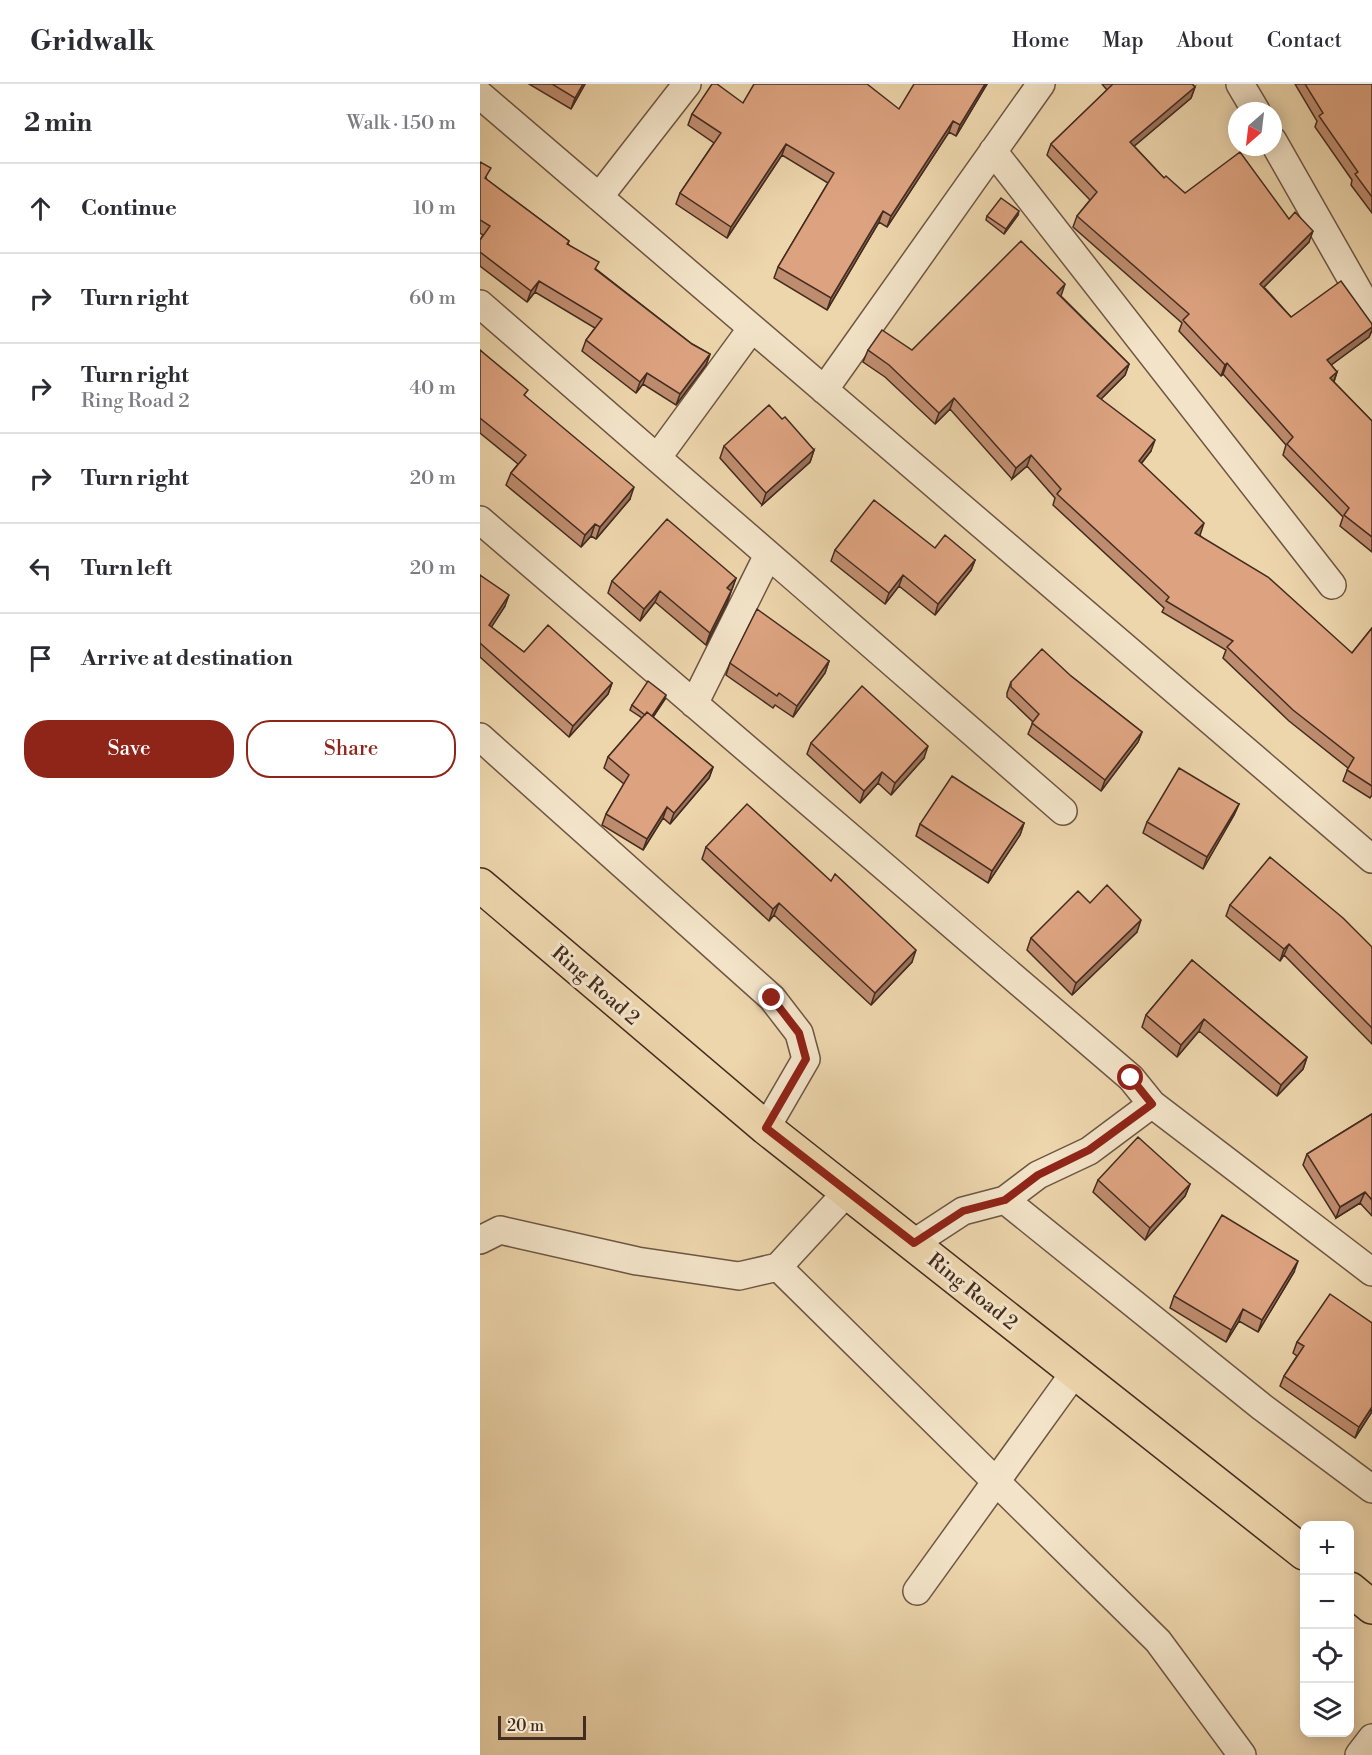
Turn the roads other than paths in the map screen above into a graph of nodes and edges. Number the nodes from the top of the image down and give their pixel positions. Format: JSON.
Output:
{"nodes":[{"id":1,"x":687,"y":84,"type":"edge"},
{"id":2,"x":1041,"y":84,"type":"edge"},
{"id":3,"x":1240,"y":84,"type":"edge"},
{"id":4,"x":480,"y":95,"type":"edge"},
{"id":5,"x":1251,"y":102,"type":"edge"},
{"id":6,"x":993,"y":151,"type":"junction"},
{"id":7,"x":1282,"y":156,"type":"edge"},
{"id":8,"x":599,"y":197,"type":"junction"},
{"id":9,"x":480,"y":304,"type":"edge"},
{"id":10,"x":1372,"y":315,"type":"edge"},
{"id":11,"x":752,"y":328,"type":"junction"},
{"id":12,"x":824,"y":390,"type":"junction"},
{"id":13,"x":657,"y":458,"type":"junction"},
{"id":14,"x":480,"y":520,"type":"edge"},
{"id":15,"x":768,"y":555,"type":"junction"},
{"id":16,"x":1332,"y":585,"type":"dead end"},
{"id":17,"x":694,"y":704,"type":"junction"},
{"id":18,"x":480,"y":737,"type":"edge"},
{"id":19,"x":1063,"y":811,"type":"dead end"},
{"id":20,"x":1372,"y":859,"type":"edge"},
{"id":21,"x":480,"y":885,"type":"edge"},
{"id":22,"x":1152,"y":1104,"type":"junction"},
{"id":23,"x":766,"y":1128,"type":"junction"},
{"id":24,"x":847,"y":1192,"type":"junction"},
{"id":25,"x":1005,"y":1200,"type":"junction"},
{"id":26,"x":480,"y":1240,"type":"edge"},
{"id":27,"x":914,"y":1243,"type":"junction"},
{"id":28,"x":777,"y":1267,"type":"junction"},
{"id":29,"x":1372,"y":1272,"type":"edge"},
{"id":30,"x":1075,"y":1372,"type":"junction"},
{"id":31,"x":995,"y":1480,"type":"junction"},
{"id":32,"x":1372,"y":1489,"type":"edge"},
{"id":33,"x":1300,"y":1549,"type":"edge"},
{"id":34,"x":917,"y":1591,"type":"dead end"},
{"id":35,"x":1354,"y":1592,"type":"edge"},
{"id":36,"x":1372,"y":1607,"type":"edge"},
{"id":37,"x":1372,"y":1738,"type":"edge"},
{"id":38,"x":1242,"y":1755,"type":"edge"},
{"id":39,"x":1359,"y":1755,"type":"edge"}],
"edges":[{"from":1,"to":8,"type":"street"},
{"from":2,"to":6,"type":"street"},
{"from":3,"to":5,"type":"street"},
{"from":4,"to":8,"type":"street"},
{"from":6,"to":12,"type":"street"},
{"from":6,"to":16,"type":"street"},
{"from":7,"to":10,"type":"street"},
{"from":8,"to":11,"type":"street"},
{"from":9,"to":13,"type":"street"},
{"from":11,"to":12,"type":"street"},
{"from":11,"to":13,"type":"street"},
{"from":12,"to":20,"type":"street"},
{"from":13,"to":15,"type":"street"},
{"from":14,"to":17,"type":"street"},
{"from":15,"to":17,"type":"street"},
{"from":15,"to":19,"type":"street"},
{"from":17,"to":22,"type":"street"},
{"from":18,"to":23,"type":"street"},
{"from":21,"to":23,"type":"main road","name":"Ring Road 2"},
{"from":22,"to":25,"type":"street"},
{"from":22,"to":29,"type":"street"},
{"from":23,"to":24,"type":"main road","name":"Ring Road 2"},
{"from":24,"to":27,"type":"main road","name":"Ring Road 2"},
{"from":24,"to":28,"type":"street"},
{"from":25,"to":27,"type":"street"},
{"from":25,"to":32,"type":"street"},
{"from":26,"to":28,"type":"street"},
{"from":27,"to":30,"type":"main road","name":"Ring Road 2"},
{"from":28,"to":31,"type":"street"},
{"from":30,"to":31,"type":"street"},
{"from":30,"to":33,"type":"main road","name":"Ring Road 2"},
{"from":31,"to":34,"type":"street"},
{"from":31,"to":38,"type":"street"},
{"from":35,"to":36,"type":"main road"},
{"from":37,"to":39,"type":"street"}]}
